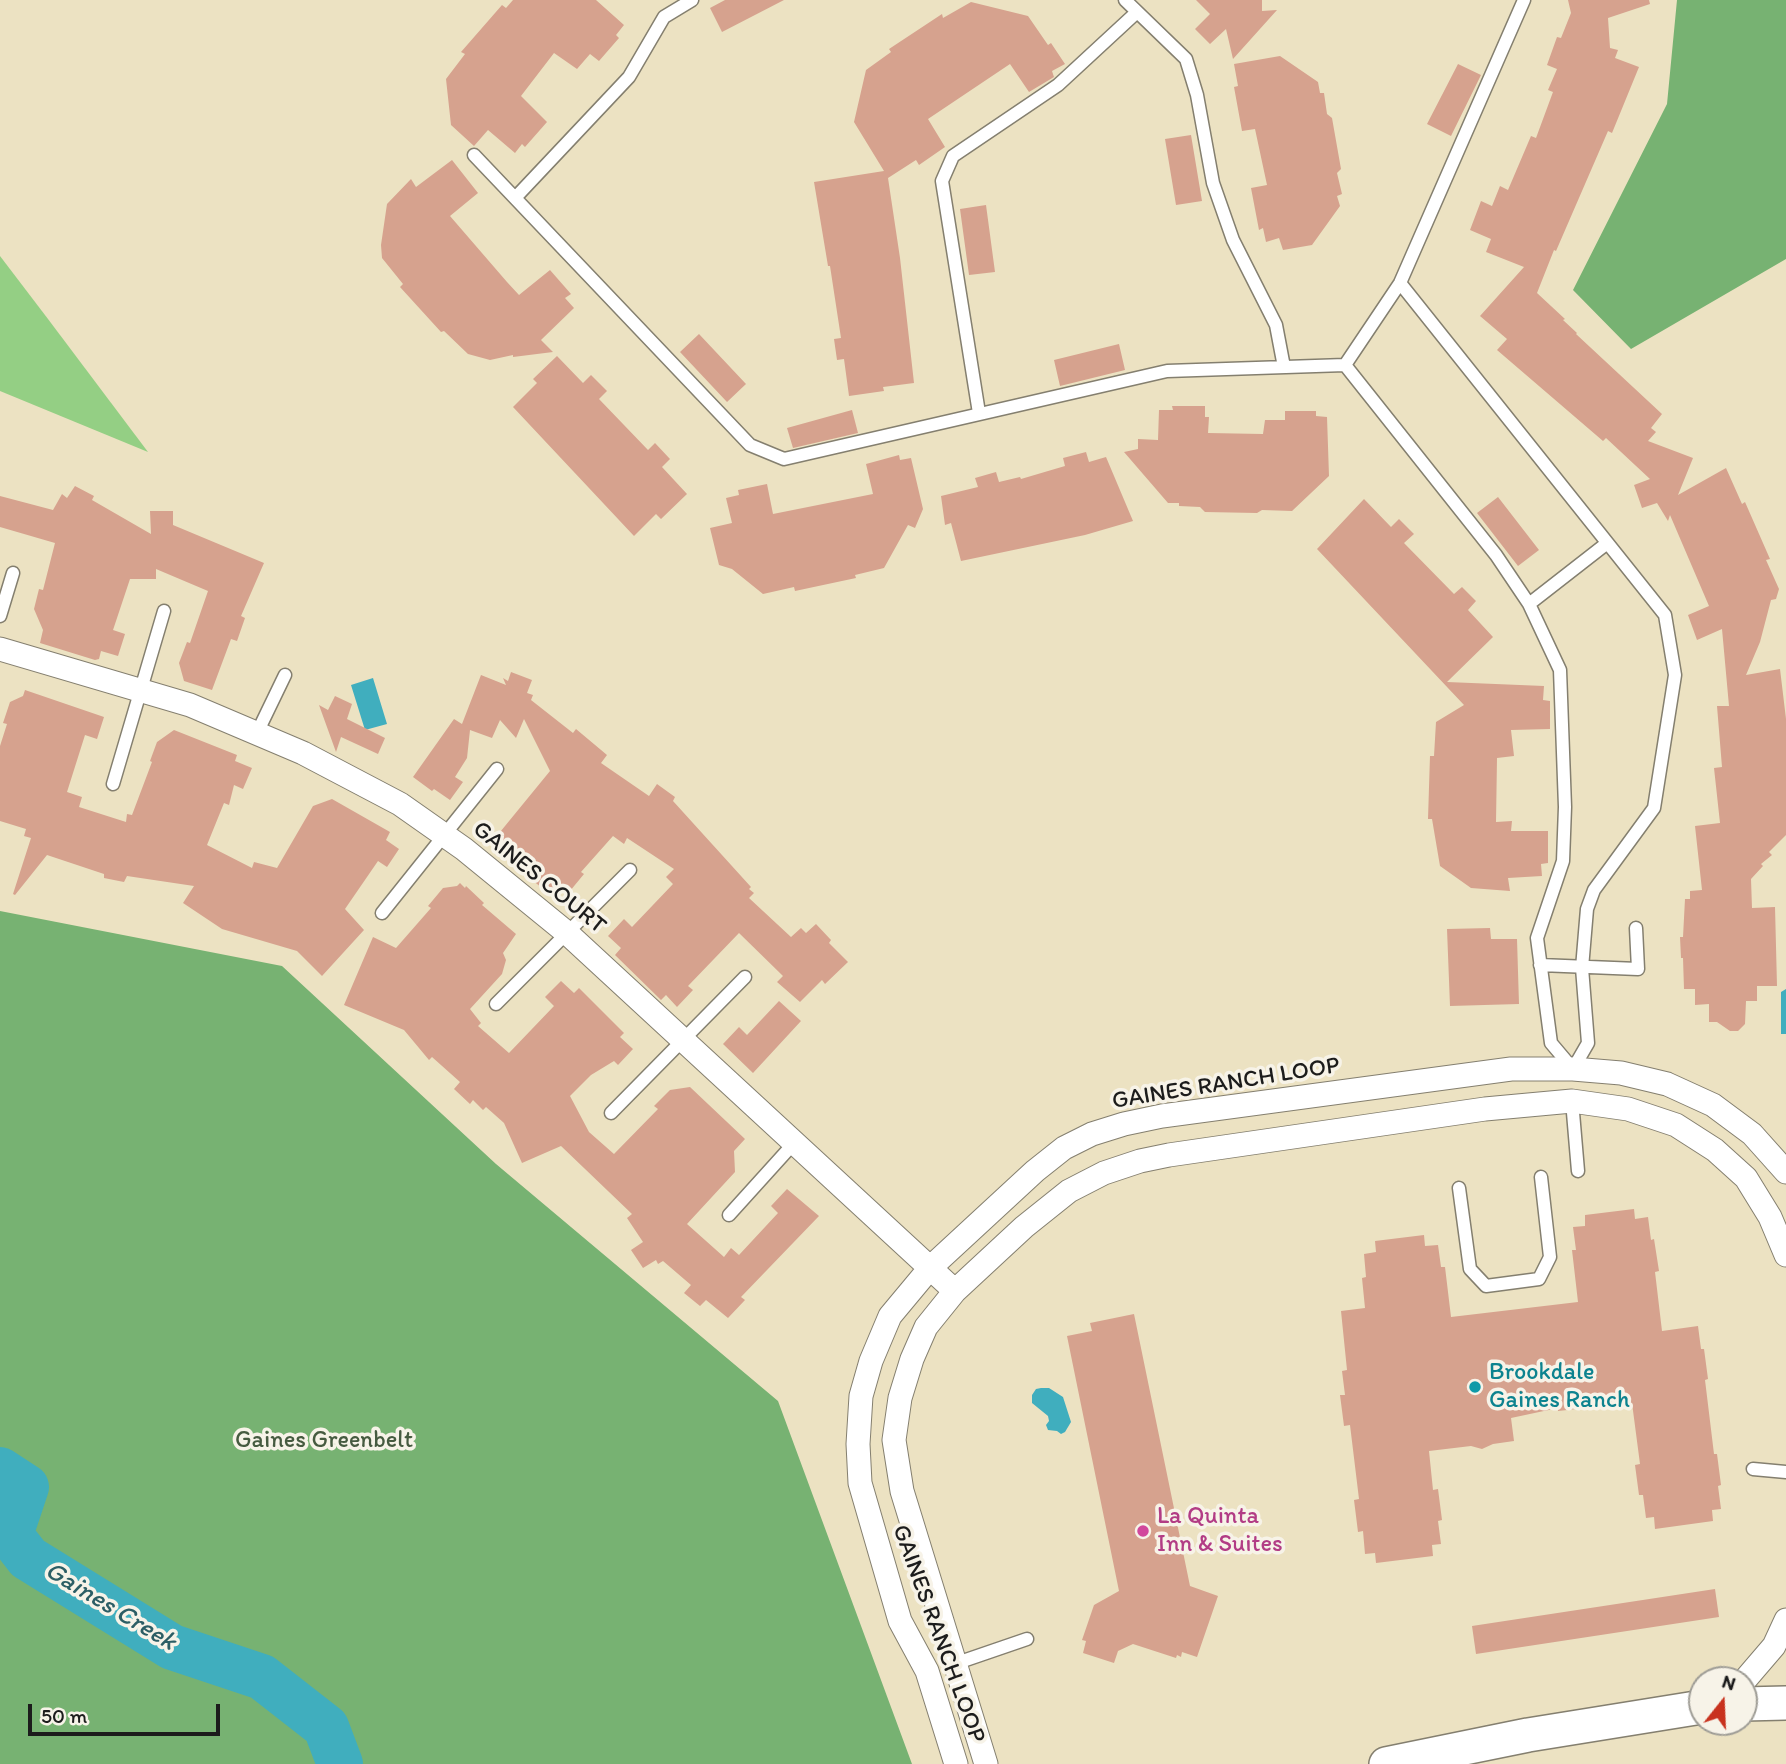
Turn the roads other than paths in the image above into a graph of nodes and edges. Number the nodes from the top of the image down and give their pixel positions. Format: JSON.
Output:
{"nodes":[{"id":1,"x":692,"y":0,"type":"edge"},
{"id":2,"x":1125,"y":0,"type":"edge"},
{"id":3,"x":1524,"y":0,"type":"edge"},
{"id":4,"x":1137,"y":12,"type":"junction"},
{"id":5,"x":474,"y":155,"type":"dead end"},
{"id":6,"x":515,"y":198,"type":"junction"},
{"id":7,"x":1400,"y":283,"type":"junction"},
{"id":8,"x":1345,"y":365,"type":"junction"},
{"id":9,"x":1284,"y":367,"type":"junction"},
{"id":10,"x":979,"y":413,"type":"junction"},
{"id":11,"x":1606,"y":544,"type":"junction"},
{"id":12,"x":13,"y":573,"type":"dead end"},
{"id":13,"x":1529,"y":604,"type":"junction"},
{"id":14,"x":164,"y":611,"type":"dead end"},
{"id":15,"x":0,"y":616,"type":"edge"},
{"id":16,"x":0,"y":649,"type":"edge"},
{"id":17,"x":285,"y":675,"type":"dead end"},
{"id":18,"x":140,"y":691,"type":"junction"},
{"id":19,"x":257,"y":733,"type":"junction"},
{"id":20,"x":497,"y":769,"type":"dead end"},
{"id":21,"x":113,"y":784,"type":"dead end"},
{"id":22,"x":444,"y":835,"type":"junction"},
{"id":23,"x":630,"y":870,"type":"dead end"},
{"id":24,"x":383,"y":913,"type":"dead end"},
{"id":25,"x":1636,"y":928,"type":"dead end"},
{"id":26,"x":567,"y":933,"type":"junction"},
{"id":27,"x":1540,"y":965,"type":"junction"},
{"id":28,"x":1582,"y":968,"type":"junction"},
{"id":29,"x":744,"y":976,"type":"dead end"},
{"id":30,"x":496,"y":1004,"type":"dead end"},
{"id":31,"x":684,"y":1039,"type":"junction"},
{"id":32,"x":1573,"y":1069,"type":"junction"},
{"id":33,"x":1573,"y":1101,"type":"junction"},
{"id":34,"x":611,"y":1113,"type":"dead end"},
{"id":35,"x":795,"y":1142,"type":"junction"},
{"id":36,"x":1578,"y":1171,"type":"dead end"},
{"id":37,"x":1786,"y":1172,"type":"edge"},
{"id":38,"x":1541,"y":1177,"type":"dead end"},
{"id":39,"x":1459,"y":1188,"type":"dead end"},
{"id":40,"x":729,"y":1215,"type":"dead end"},
{"id":41,"x":1786,"y":1255,"type":"edge"},
{"id":42,"x":930,"y":1268,"type":"junction"},
{"id":43,"x":955,"y":1291,"type":"junction"},
{"id":44,"x":1753,"y":1469,"type":"dead end"},
{"id":45,"x":1786,"y":1472,"type":"edge"},
{"id":46,"x":1786,"y":1620,"type":"edge"},
{"id":47,"x":1027,"y":1639,"type":"dead end"},
{"id":48,"x":957,"y":1663,"type":"junction"},
{"id":49,"x":1757,"y":1666,"type":"edge"},
{"id":50,"x":927,"y":1671,"type":"junction"},
{"id":51,"x":1786,"y":1703,"type":"edge"},
{"id":52,"x":1758,"y":1704,"type":"edge"},
{"id":53,"x":1688,"y":1709,"type":"edge"},
{"id":54,"x":956,"y":1764,"type":"edge"},
{"id":55,"x":986,"y":1764,"type":"edge"},
{"id":56,"x":1386,"y":1764,"type":"edge"}],
"edges":[{"from":1,"to":6,"type":"lane"},
{"from":2,"to":4,"type":"lane"},
{"from":3,"to":7,"type":"lane"},
{"from":4,"to":9,"type":"lane"},
{"from":4,"to":10,"type":"lane"},
{"from":5,"to":6,"type":"lane"},
{"from":6,"to":10,"type":"lane"},
{"from":7,"to":8,"type":"lane"},
{"from":7,"to":11,"type":"lane"},
{"from":8,"to":9,"type":"lane"},
{"from":8,"to":13,"type":"lane"},
{"from":9,"to":10,"type":"lane"},
{"from":11,"to":13,"type":"lane"},
{"from":11,"to":28,"type":"lane"},
{"from":12,"to":15,"type":"lane"},
{"from":13,"to":27,"type":"lane"},
{"from":14,"to":18,"type":"lane"},
{"from":16,"to":18,"type":"street","name":"GAINES COURT"},
{"from":17,"to":19,"type":"lane"},
{"from":18,"to":19,"type":"street","name":"GAINES COURT"},
{"from":18,"to":21,"type":"lane"},
{"from":19,"to":22,"type":"street","name":"GAINES COURT"},
{"from":20,"to":22,"type":"lane"},
{"from":22,"to":24,"type":"lane"},
{"from":22,"to":26,"type":"street","name":"GAINES COURT"},
{"from":23,"to":26,"type":"lane"},
{"from":25,"to":28,"type":"lane"},
{"from":26,"to":30,"type":"lane"},
{"from":26,"to":31,"type":"street","name":"GAINES COURT"},
{"from":27,"to":28,"type":"lane"},
{"from":27,"to":32,"type":"lane"},
{"from":28,"to":32,"type":"lane"},
{"from":29,"to":31,"type":"lane"},
{"from":31,"to":34,"type":"lane"},
{"from":31,"to":35,"type":"street","name":"GAINES COURT"},
{"from":32,"to":33,"type":"street"},
{"from":32,"to":37,"type":"street","name":"GAINES RANCH LOOP"},
{"from":32,"to":42,"type":"street","name":"GAINES RANCH LOOP"},
{"from":33,"to":36,"type":"lane"},
{"from":33,"to":41,"type":"street","name":"GAINES RANCH LOOP"},
{"from":33,"to":43,"type":"street","name":"GAINES RANCH LOOP"},
{"from":35,"to":40,"type":"lane"},
{"from":35,"to":42,"type":"street","name":"GAINES COURT"},
{"from":38,"to":39,"type":"lane"},
{"from":42,"to":43,"type":"street","name":"GAINES COURT"},
{"from":42,"to":50,"type":"street","name":"GAINES RANCH LOOP"},
{"from":43,"to":48,"type":"street","name":"GAINES RANCH LOOP"},
{"from":44,"to":45,"type":"lane"},
{"from":46,"to":49,"type":"street"},
{"from":47,"to":48,"type":"lane"},
{"from":48,"to":50,"type":"street"},
{"from":48,"to":55,"type":"street","name":"GAINES RANCH LOOP"},
{"from":50,"to":54,"type":"street","name":"GAINES RANCH LOOP"},
{"from":51,"to":52,"type":"main road"},
{"from":53,"to":56,"type":"main road"}]}
